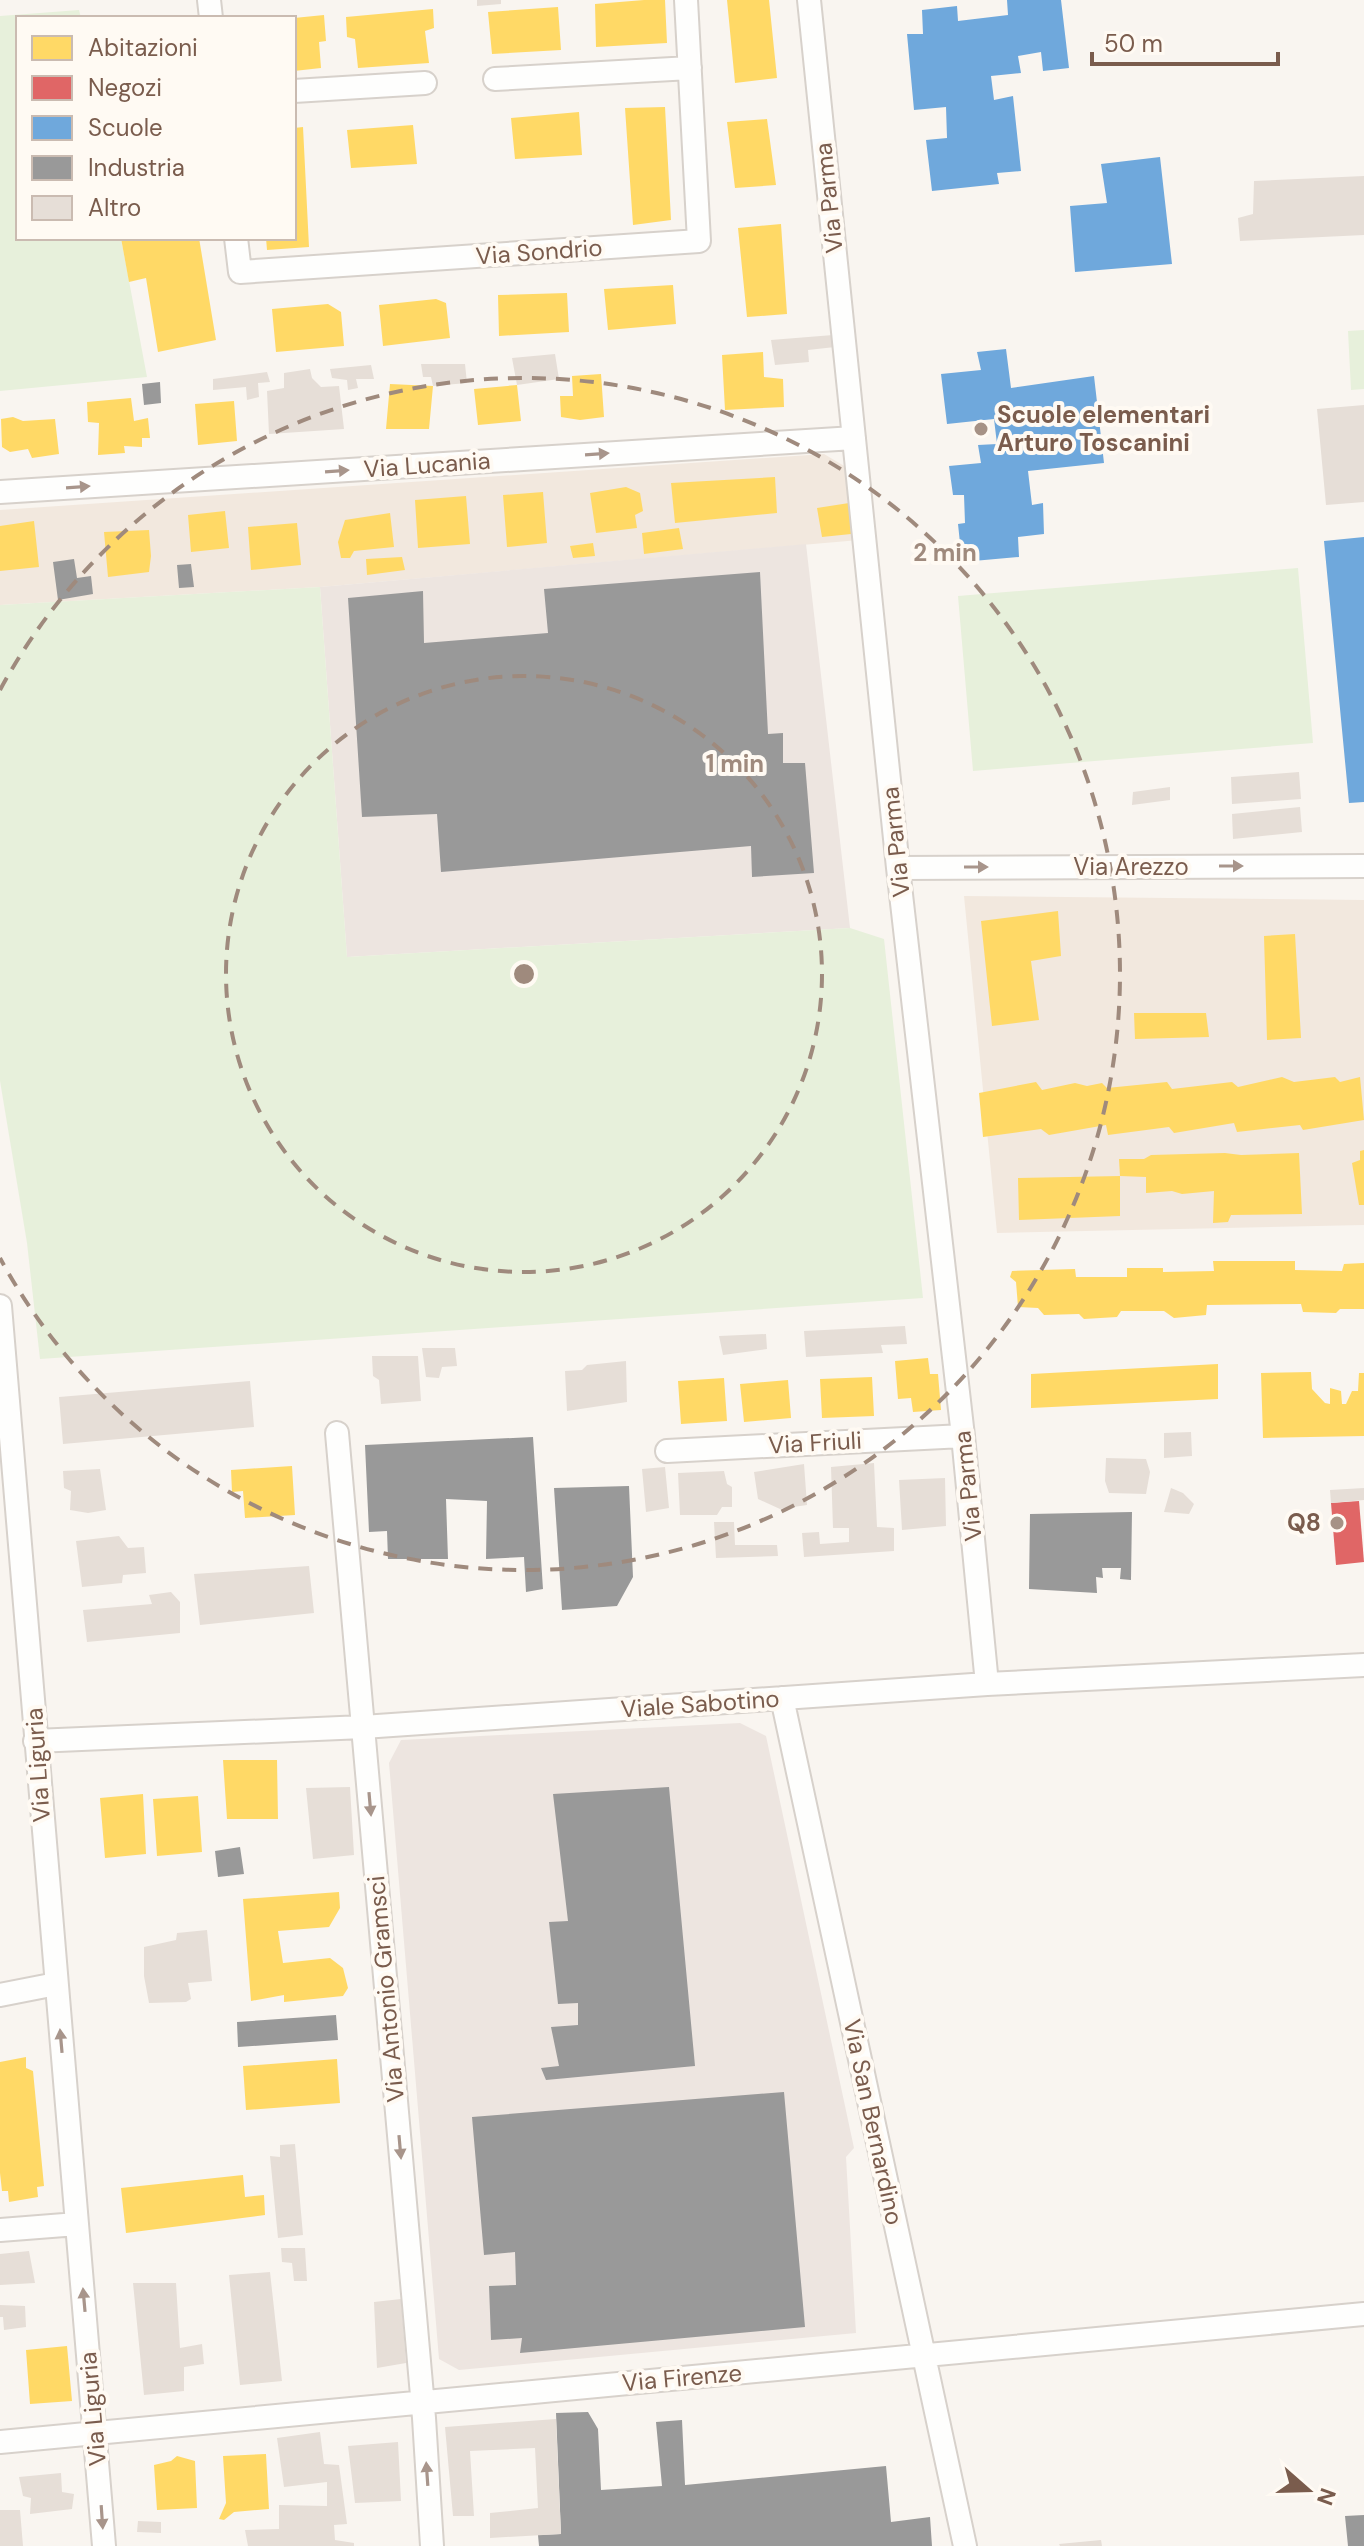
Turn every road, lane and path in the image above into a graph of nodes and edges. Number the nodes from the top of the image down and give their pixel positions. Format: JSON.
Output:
{"nodes":[{"id":1,"x":686,"y":0,"type":"edge"},
{"id":2,"x":809,"y":0,"type":"edge"},
{"id":3,"x":690,"y":68,"type":"junction"},
{"id":4,"x":495,"y":79,"type":"dead end"},
{"id":5,"x":425,"y":83,"type":"dead end"},
{"id":6,"x":296,"y":91,"type":"edge"},
{"id":7,"x":236,"y":240,"type":"edge"},
{"id":8,"x":854,"y":438,"type":"junction"},
{"id":9,"x":0,"y":492,"type":"edge"},
{"id":10,"x":1364,"y":866,"type":"edge"},
{"id":11,"x":898,"y":868,"type":"junction"},
{"id":12,"x":0,"y":1306,"type":"edge"},
{"id":13,"x":337,"y":1433,"type":"dead end"},
{"id":14,"x":963,"y":1436,"type":"junction"},
{"id":15,"x":667,"y":1451,"type":"dead end"},
{"id":16,"x":1364,"y":1665,"type":"edge"},
{"id":17,"x":987,"y":1684,"type":"junction"},
{"id":18,"x":782,"y":1698,"type":"junction"},
{"id":19,"x":363,"y":1727,"type":"junction"},
{"id":20,"x":35,"y":1741,"type":"junction"},
{"id":21,"x":56,"y":1984,"type":"junction"},
{"id":22,"x":0,"y":1995,"type":"edge"},
{"id":23,"x":77,"y":2224,"type":"junction"},
{"id":24,"x":0,"y":2230,"type":"edge"},
{"id":25,"x":1364,"y":2314,"type":"edge"},
{"id":26,"x":923,"y":2355,"type":"junction"},
{"id":27,"x":422,"y":2402,"type":"junction"},
{"id":28,"x":96,"y":2433,"type":"junction"},
{"id":29,"x":0,"y":2442,"type":"edge"},
{"id":30,"x":104,"y":2546,"type":"edge"},
{"id":31,"x":432,"y":2546,"type":"edge"},
{"id":32,"x":965,"y":2546,"type":"edge"}],
"edges":[{"from":1,"to":3,"type":"street","name":"Via Sondrio"},
{"from":2,"to":8,"type":"street","name":"Via Parma"},
{"from":3,"to":4,"type":"street"},
{"from":3,"to":7,"type":"street","name":"Via Sondrio"},
{"from":5,"to":6,"type":"street"},
{"from":9,"to":8,"type":"street","name":"Via Lucania","one_way":true},
{"from":8,"to":11,"type":"street","name":"Via Parma"},
{"from":11,"to":10,"type":"street","name":"Via Arezzo","one_way":true},
{"from":11,"to":14,"type":"street","name":"Via Parma"},
{"from":12,"to":20,"type":"street","name":"Via Liguria"},
{"from":13,"to":19,"type":"street","name":"Via Antonio Gramsci"},
{"from":14,"to":15,"type":"street","name":"Via Friuli"},
{"from":14,"to":17,"type":"street","name":"Via Parma"},
{"from":16,"to":17,"type":"street","name":"Viale Sabotino"},
{"from":17,"to":18,"type":"street","name":"Viale Sabotino"},
{"from":18,"to":19,"type":"street","name":"Viale Sabotino"},
{"from":18,"to":26,"type":"street","name":"Via San Bernardino"},
{"from":19,"to":20,"type":"street","name":"Viale Sabotino"},
{"from":19,"to":27,"type":"street","name":"Via Antonio Gramsci","one_way":true},
{"from":20,"to":21,"type":"street","name":"Via Liguria"},
{"from":21,"to":22,"type":"street"},
{"from":23,"to":21,"type":"street","name":"Via Liguria","one_way":true},
{"from":23,"to":24,"type":"street"},
{"from":28,"to":23,"type":"street","name":"Via Liguria","one_way":true},
{"from":25,"to":26,"type":"street","name":"Via Firenze"},
{"from":26,"to":27,"type":"street","name":"Via Firenze"},
{"from":26,"to":32,"type":"street","name":"Via San Bernardino"},
{"from":27,"to":28,"type":"street","name":"Via Firenze"},
{"from":31,"to":27,"type":"street","name":"Via Antonio Gramsci","one_way":true},
{"from":28,"to":29,"type":"street","name":"Via Firenze"},
{"from":28,"to":30,"type":"street","name":"Via Liguria","one_way":true}]}
